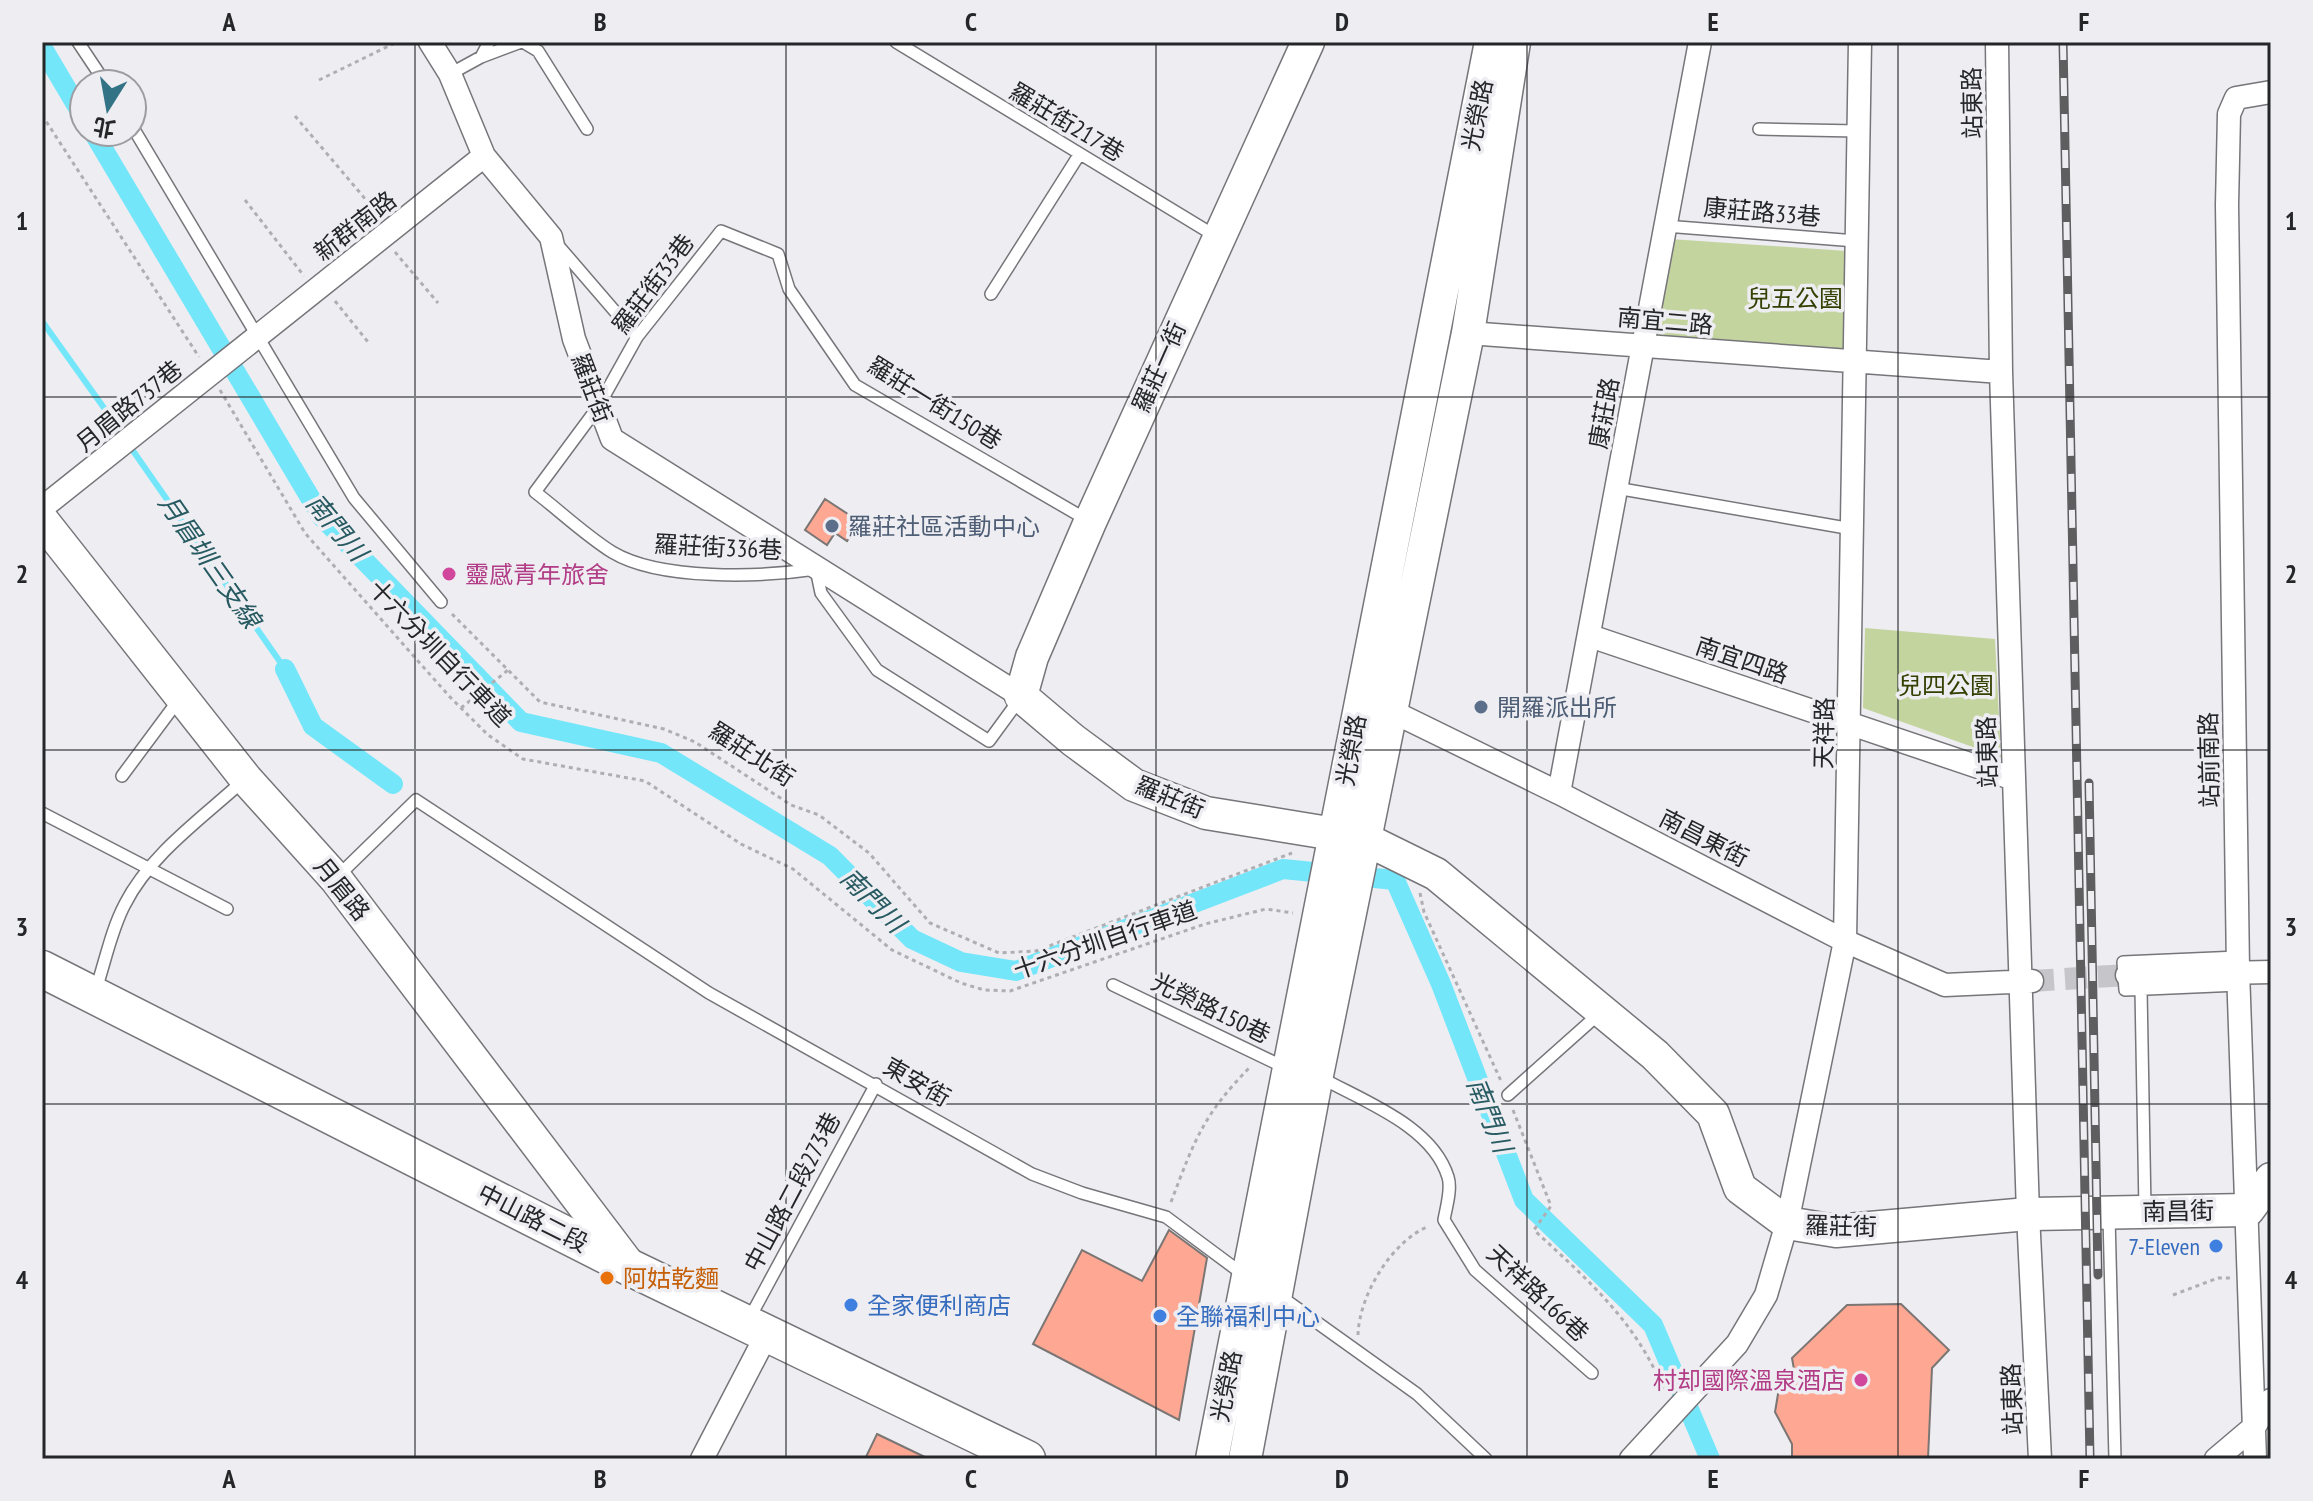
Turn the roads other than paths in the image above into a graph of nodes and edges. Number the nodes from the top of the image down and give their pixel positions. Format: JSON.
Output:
{"nodes":[{"id":1,"x":78,"y":42,"type":"edge"},
{"id":2,"x":430,"y":42,"type":"edge"},
{"id":3,"x":489,"y":42,"type":"edge"},
{"id":4,"x":522,"y":42,"type":"edge"},
{"id":5,"x":896,"y":42,"type":"edge"},
{"id":6,"x":1308,"y":42,"type":"edge"},
{"id":7,"x":1480,"y":42,"type":"edge"},
{"id":8,"x":1491,"y":42,"type":"edge"},
{"id":9,"x":1514,"y":42,"type":"edge"},
{"id":10,"x":1527,"y":42,"type":"edge"},
{"id":11,"x":1700,"y":42,"type":"edge"},
{"id":12,"x":1860,"y":42,"type":"edge"},
{"id":13,"x":1997,"y":42,"type":"edge"},
{"id":14,"x":481,"y":57,"type":"junction"},
{"id":15,"x":95,"y":68,"type":"edge"},
{"id":16,"x":450,"y":74,"type":"junction"},
{"id":17,"x":1493,"y":90,"type":"junction"},
{"id":18,"x":2271,"y":92,"type":"edge"},
{"id":19,"x":587,"y":129,"type":"dead end"},
{"id":20,"x":1759,"y":129,"type":"dead end"},
{"id":21,"x":1858,"y":131,"type":"junction"},
{"id":22,"x":144,"y":148,"type":"edge"},
{"id":23,"x":1079,"y":155,"type":"junction"},
{"id":24,"x":484,"y":156,"type":"junction"},
{"id":25,"x":1665,"y":226,"type":"junction"},
{"id":26,"x":721,"y":231,"type":"joint"},
{"id":27,"x":551,"y":237,"type":"junction"},
{"id":28,"x":1217,"y":237,"type":"junction"},
{"id":29,"x":1856,"y":241,"type":"junction"},
{"id":30,"x":991,"y":294,"type":"dead end"},
{"id":31,"x":1468,"y":333,"type":"junction"},
{"id":32,"x":637,"y":337,"type":"junction"},
{"id":33,"x":253,"y":340,"type":"junction"},
{"id":34,"x":1642,"y":344,"type":"junction"},
{"id":35,"x":1854,"y":363,"type":"junction"},
{"id":36,"x":214,"y":371,"type":"joint"},
{"id":37,"x":2001,"y":372,"type":"junction"},
{"id":38,"x":598,"y":407,"type":"junction"},
{"id":39,"x":1616,"y":488,"type":"junction"},
{"id":40,"x":42,"y":508,"type":"edge"},
{"id":41,"x":42,"y":520,"type":"edge"},
{"id":42,"x":1090,"y":522,"type":"junction"},
{"id":43,"x":1852,"y":529,"type":"junction"},
{"id":44,"x":816,"y":569,"type":"junction"},
{"id":45,"x":441,"y":602,"type":"road end"},
{"id":46,"x":1590,"y":636,"type":"junction"},
{"id":47,"x":1021,"y":696,"type":"junction"},
{"id":48,"x":181,"y":698,"type":"junction"},
{"id":49,"x":1375,"y":704,"type":"junction"},
{"id":50,"x":1851,"y":725,"type":"junction"},
{"id":51,"x":122,"y":776,"type":"dead end"},
{"id":52,"x":246,"y":779,"type":"junction"},
{"id":53,"x":2014,"y":779,"type":"junction"},
{"id":54,"x":1559,"y":793,"type":"junction"},
{"id":55,"x":42,"y":813,"type":"edge"},
{"id":56,"x":1351,"y":837,"type":"junction"},
{"id":57,"x":151,"y":869,"type":"junction"},
{"id":58,"x":336,"y":879,"type":"junction"},
{"id":59,"x":227,"y":909,"type":"dead end"},
{"id":60,"x":1845,"y":941,"type":"junction"},
{"id":61,"x":42,"y":969,"type":"edge"},
{"id":62,"x":2239,"y":971,"type":"junction"},
{"id":63,"x":2271,"y":972,"type":"edge"},
{"id":64,"x":2027,"y":981,"type":"junction"},
{"id":65,"x":2134,"y":982,"type":"joint"},
{"id":66,"x":1113,"y":985,"type":"dead end"},
{"id":67,"x":94,"y":995,"type":"junction"},
{"id":68,"x":1602,"y":1011,"type":"junction"},
{"id":69,"x":1289,"y":1067,"type":"junction"},
{"id":70,"x":876,"y":1084,"type":"junction"},
{"id":71,"x":1508,"y":1095,"type":"road end"},
{"id":72,"x":2271,"y":1179,"type":"edge"},
{"id":73,"x":2260,"y":1210,"type":"edge"},
{"id":74,"x":2145,"y":1212,"type":"junction"},
{"id":75,"x":2109,"y":1213,"type":"junction"},
{"id":76,"x":2028,"y":1214,"type":"junction"},
{"id":77,"x":1787,"y":1223,"type":"junction"},
{"id":78,"x":631,"y":1268,"type":"junction"},
{"id":79,"x":1263,"y":1286,"type":"junction"},
{"id":80,"x":758,"y":1326,"type":"junction"},
{"id":81,"x":1592,"y":1373,"type":"dead end"},
{"id":82,"x":2271,"y":1400,"type":"edge"},
{"id":83,"x":2255,"y":1426,"type":"junction"},
{"id":84,"x":702,"y":1459,"type":"edge"},
{"id":85,"x":1027,"y":1459,"type":"edge"},
{"id":86,"x":1212,"y":1459,"type":"edge"},
{"id":87,"x":1245,"y":1459,"type":"edge"},
{"id":88,"x":1486,"y":1459,"type":"edge"},
{"id":89,"x":1631,"y":1459,"type":"edge"},
{"id":90,"x":2040,"y":1459,"type":"edge"},
{"id":91,"x":2115,"y":1459,"type":"edge"},
{"id":92,"x":2216,"y":1459,"type":"edge"},
{"id":93,"x":2255,"y":1459,"type":"edge"}],
"edges":[{"from":1,"to":15,"type":"lane"},
{"from":2,"to":16,"type":"street","name":"羅莊街"},
{"from":3,"to":14,"type":"lane"},
{"from":4,"to":14,"type":"lane"},
{"from":4,"to":19,"type":"lane"},
{"from":5,"to":23,"type":"lane","name":"羅莊街217巷"},
{"from":6,"to":28,"type":"street","name":"羅莊一街"},
{"from":7,"to":17,"type":"lane"},
{"from":8,"to":17,"type":"street","name":"光榮路"},
{"from":9,"to":17,"type":"street","name":"光榮路"},
{"from":10,"to":17,"type":"lane"},
{"from":11,"to":25,"type":"street","name":"康莊路"},
{"from":12,"to":21,"type":"street","name":"天祥路"},
{"from":13,"to":37,"type":"street","name":"站東路"},
{"from":14,"to":16,"type":"lane"},
{"from":16,"to":24,"type":"street","name":"羅莊街"},
{"from":17,"to":31,"type":"street","name":"光榮路"},
{"from":17,"to":49,"type":"street","name":"光榮路"},
{"from":18,"to":62,"type":"street","name":"站前南路"},
{"from":20,"to":21,"type":"lane"},
{"from":21,"to":29,"type":"street","name":"天祥路"},
{"from":22,"to":33,"type":"lane"},
{"from":23,"to":28,"type":"lane","name":"羅莊街217巷"},
{"from":23,"to":30,"type":"lane"},
{"from":24,"to":27,"type":"street","name":"羅莊街"},
{"from":24,"to":33,"type":"street","name":"新群南路"},
{"from":25,"to":29,"type":"lane","name":"康莊路33巷"},
{"from":25,"to":34,"type":"street","name":"康莊路"},
{"from":26,"to":32,"type":"lane","name":"羅莊街33巷"},
{"from":26,"to":42,"type":"lane","name":"羅莊一街150巷"},
{"from":27,"to":32,"type":"lane"},
{"from":27,"to":38,"type":"street","name":"羅莊街"},
{"from":28,"to":42,"type":"street","name":"羅莊一街"},
{"from":29,"to":35,"type":"street","name":"天祥路"},
{"from":31,"to":34,"type":"street","name":"南宜二路"},
{"from":31,"to":49,"type":"street","name":"光榮路"},
{"from":32,"to":38,"type":"lane","name":"羅莊街33巷"},
{"from":33,"to":36,"type":"street","name":"新群南路"},
{"from":33,"to":45,"type":"lane"},
{"from":34,"to":35,"type":"street","name":"南宜二路"},
{"from":34,"to":39,"type":"street","name":"康莊路"},
{"from":35,"to":37,"type":"street","name":"南宜二路"},
{"from":35,"to":43,"type":"street","name":"天祥路"},
{"from":36,"to":40,"type":"street","name":"月眉路737巷"},
{"from":37,"to":53,"type":"street","name":"站東路"},
{"from":38,"to":44,"type":"street","name":"羅莊街"},
{"from":38,"to":44,"type":"lane","name":"羅莊街336巷"},
{"from":39,"to":43,"type":"lane"},
{"from":39,"to":46,"type":"street","name":"康莊路"},
{"from":41,"to":48,"type":"street","name":"月眉路"},
{"from":42,"to":47,"type":"street","name":"羅莊一街"},
{"from":43,"to":50,"type":"street","name":"天祥路"},
{"from":44,"to":47,"type":"street","name":"羅莊街"},
{"from":44,"to":47,"type":"lane","name":"羅莊街336巷"},
{"from":46,"to":50,"type":"street","name":"南宜四路"},
{"from":46,"to":54,"type":"street","name":"康莊路"},
{"from":47,"to":56,"type":"street","name":"羅莊街"},
{"from":48,"to":51,"type":"lane"},
{"from":48,"to":52,"type":"street","name":"月眉路"},
{"from":49,"to":54,"type":"street","name":"南昌東街"},
{"from":49,"to":56,"type":"street","name":"光榮路"},
{"from":50,"to":53,"type":"street","name":"南宜四路"},
{"from":50,"to":60,"type":"street","name":"天祥路"},
{"from":52,"to":57,"type":"lane"},
{"from":52,"to":58,"type":"street","name":"月眉路"},
{"from":53,"to":64,"type":"street","name":"站東路"},
{"from":54,"to":60,"type":"street","name":"南昌東街"},
{"from":55,"to":57,"type":"lane"},
{"from":56,"to":68,"type":"street","name":"羅莊街"},
{"from":56,"to":69,"type":"street","name":"光榮路"},
{"from":56,"to":69,"type":"street","name":"光榮路"},
{"from":57,"to":59,"type":"lane"},
{"from":57,"to":67,"type":"lane"},
{"from":58,"to":70,"type":"lane","name":"東安街"},
{"from":58,"to":78,"type":"street","name":"月眉路"},
{"from":60,"to":64,"type":"street","name":"南昌東街"},
{"from":60,"to":77,"type":"street","name":"天祥路"},
{"from":61,"to":67,"type":"main road","name":"中山路二段"},
{"from":62,"to":63,"type":"street"},
{"from":62,"to":65,"type":"street"},
{"from":62,"to":73,"type":"street","name":"站前南路"},
{"from":64,"to":76,"type":"street","name":"站東路"},
{"from":65,"to":74,"type":"lane"},
{"from":66,"to":69,"type":"lane","name":"光榮路150巷"},
{"from":67,"to":78,"type":"main road","name":"中山路二段"},
{"from":68,"to":71,"type":"lane"},
{"from":68,"to":77,"type":"street","name":"羅莊街"},
{"from":69,"to":79,"type":"street","name":"光榮路"},
{"from":69,"to":81,"type":"lane","name":"天祥路166巷"},
{"from":70,"to":79,"type":"lane","name":"東安街"},
{"from":70,"to":80,"type":"lane","name":"中山路二段273巷"},
{"from":72,"to":73,"type":"street","name":"南昌街"},
{"from":73,"to":74,"type":"street","name":"南昌街"},
{"from":73,"to":83,"type":"street","name":"站前南路"},
{"from":74,"to":75,"type":"street","name":"南昌街"},
{"from":75,"to":76,"type":"street","name":"羅莊街"},
{"from":75,"to":91,"type":"lane"},
{"from":76,"to":77,"type":"street","name":"羅莊街"},
{"from":76,"to":90,"type":"street","name":"站東路"},
{"from":77,"to":89,"type":"street","name":"天祥路"},
{"from":78,"to":80,"type":"main road","name":"中山路二段"},
{"from":79,"to":86,"type":"street","name":"光榮路"},
{"from":79,"to":87,"type":"street","name":"光榮路"},
{"from":79,"to":88,"type":"lane","name":"東安街"},
{"from":80,"to":84,"type":"street"},
{"from":80,"to":85,"type":"main road","name":"中山路二段"},
{"from":82,"to":83,"type":"street"},
{"from":83,"to":92,"type":"street"},
{"from":83,"to":93,"type":"street","name":"站前南路"}]}
